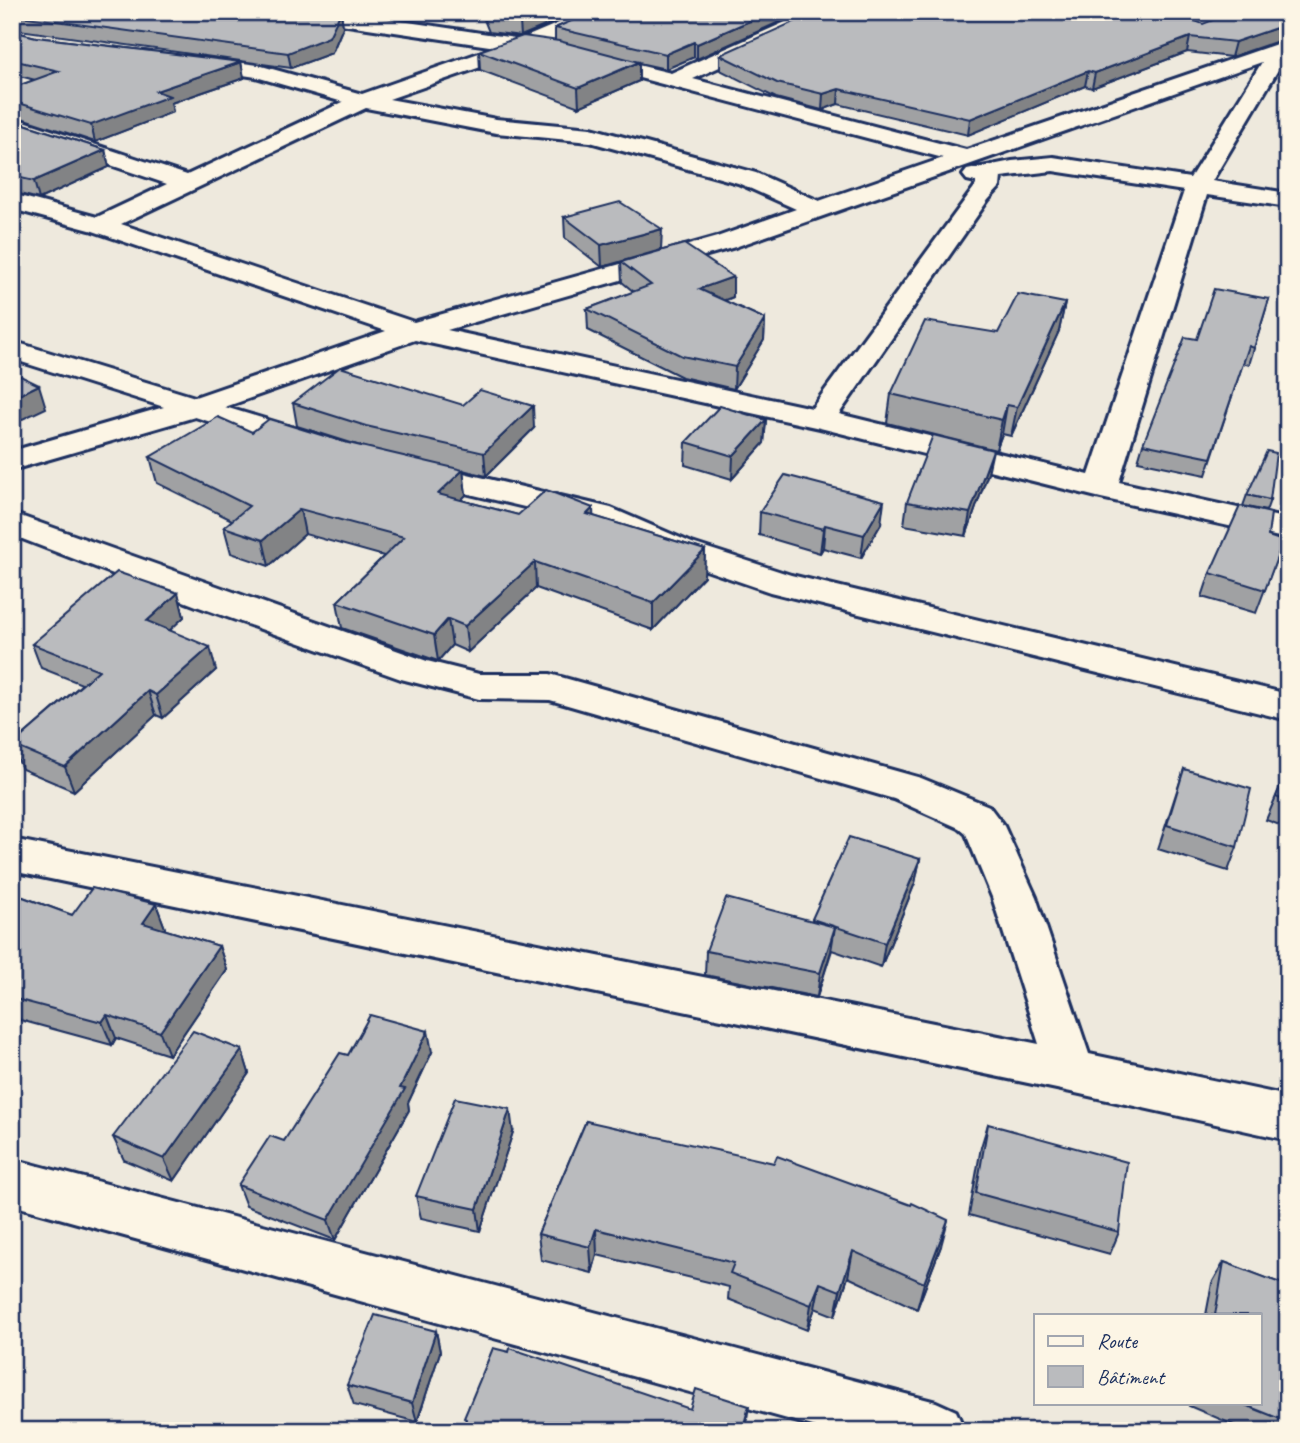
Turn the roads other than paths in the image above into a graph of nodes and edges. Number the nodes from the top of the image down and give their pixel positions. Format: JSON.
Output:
{"nodes":[{"id":1,"x":300,"y":12,"type":"edge"},
{"id":2,"x":603,"y":12,"type":"edge"},
{"id":3,"x":825,"y":12,"type":"edge"},
{"id":4,"x":526,"y":44,"type":"junction"},
{"id":5,"x":1284,"y":48,"type":"edge"},
{"id":6,"x":167,"y":59,"type":"edge"},
{"id":7,"x":672,"y":81,"type":"junction"},
{"id":8,"x":363,"y":102,"type":"junction"},
{"id":9,"x":12,"y":124,"type":"edge"},
{"id":10,"x":979,"y":166,"type":"junction"},
{"id":11,"x":188,"y":183,"type":"junction"},
{"id":12,"x":1198,"y":185,"type":"junction"},
{"id":13,"x":1288,"y":200,"type":"edge"},
{"id":14,"x":12,"y":201,"type":"edge"},
{"id":15,"x":818,"y":210,"type":"junction"},
{"id":16,"x":99,"y":225,"type":"junction"},
{"id":17,"x":413,"y":331,"type":"junction"},
{"id":18,"x":12,"y":350,"type":"edge"},
{"id":19,"x":193,"y":408,"type":"junction"},
{"id":20,"x":820,"y":419,"type":"junction"},
{"id":21,"x":334,"y":450,"type":"edge"},
{"id":22,"x":12,"y":461,"type":"edge"},
{"id":23,"x":386,"y":464,"type":"edge"},
{"id":24,"x":1101,"y":488,"type":"junction"},
{"id":25,"x":12,"y":523,"type":"edge"},
{"id":26,"x":1288,"y":529,"type":"edge"},
{"id":27,"x":1288,"y":707,"type":"edge"},
{"id":28,"x":12,"y":855,"type":"edge"},
{"id":29,"x":1071,"y":1071,"type":"junction"},
{"id":30,"x":1288,"y":1118,"type":"edge"},
{"id":31,"x":12,"y":1182,"type":"edge"},
{"id":32,"x":936,"y":1431,"type":"edge"}],
"edges":[{"from":1,"to":4,"type":"street"},
{"from":2,"to":4,"type":"street"},
{"from":3,"to":7,"type":"street"},
{"from":4,"to":7,"type":"street"},
{"from":4,"to":8,"type":"street"},
{"from":5,"to":10,"type":"street"},
{"from":5,"to":12,"type":"street"},
{"from":6,"to":8,"type":"street"},
{"from":7,"to":10,"type":"street"},
{"from":8,"to":11,"type":"street"},
{"from":8,"to":15,"type":"street"},
{"from":9,"to":11,"type":"street"},
{"from":10,"to":12,"type":"street"},
{"from":10,"to":15,"type":"street"},
{"from":10,"to":20,"type":"street"},
{"from":11,"to":16,"type":"street"},
{"from":12,"to":13,"type":"street"},
{"from":12,"to":24,"type":"street"},
{"from":14,"to":16,"type":"street"},
{"from":15,"to":17,"type":"street"},
{"from":16,"to":17,"type":"street"},
{"from":17,"to":19,"type":"street"},
{"from":17,"to":20,"type":"street"},
{"from":18,"to":19,"type":"street"},
{"from":19,"to":21,"type":"street"},
{"from":19,"to":22,"type":"street"},
{"from":20,"to":24,"type":"street"},
{"from":23,"to":27,"type":"street"},
{"from":24,"to":26,"type":"street"},
{"from":25,"to":29,"type":"street"},
{"from":28,"to":29,"type":"street"},
{"from":29,"to":30,"type":"street"},
{"from":31,"to":32,"type":"street"}]}
